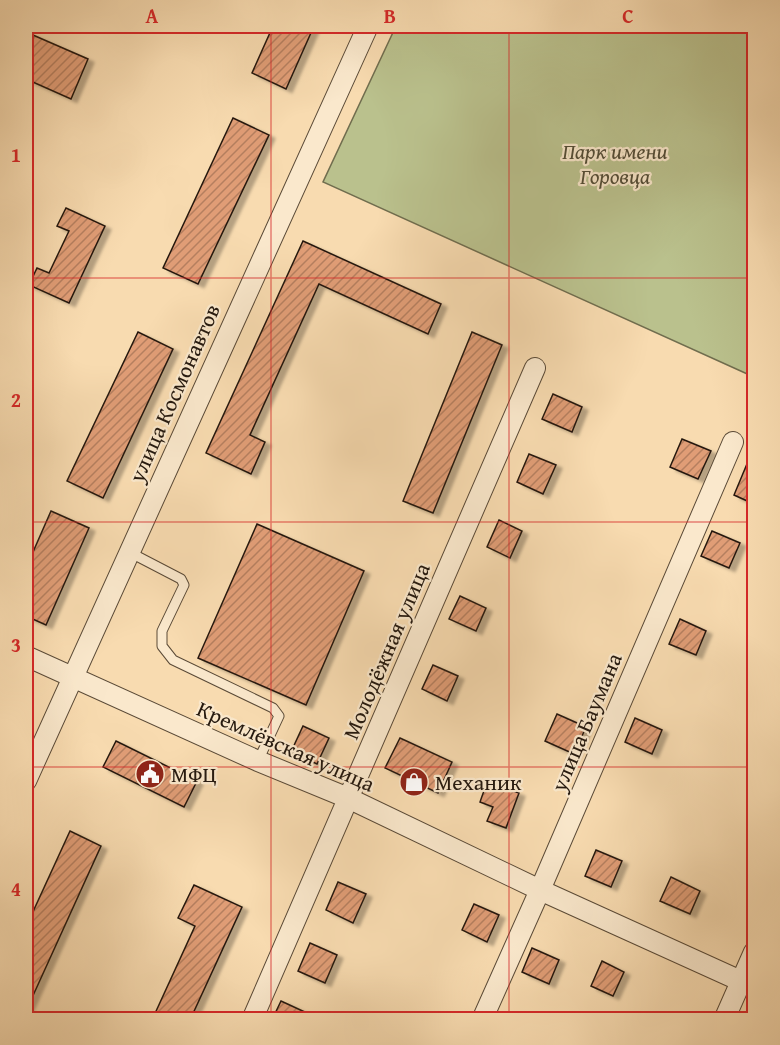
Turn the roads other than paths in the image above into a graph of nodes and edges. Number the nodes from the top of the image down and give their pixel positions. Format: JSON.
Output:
{"nodes":[{"id":1,"x":368,"y":26,"type":"edge"},
{"id":2,"x":535,"y":368,"type":"dead end"},
{"id":3,"x":733,"y":442,"type":"dead end"},
{"id":4,"x":129,"y":552,"type":"junction"},
{"id":5,"x":26,"y":656,"type":"edge"},
{"id":6,"x":73,"y":677,"type":"junction"},
{"id":7,"x":258,"y":761,"type":"junction"},
{"id":8,"x":26,"y":781,"type":"edge"},
{"id":9,"x":348,"y":798,"type":"junction"},
{"id":10,"x":540,"y":890,"type":"junction"},
{"id":11,"x":754,"y":952,"type":"edge"},
{"id":12,"x":748,"y":984,"type":"edge"},
{"id":13,"x":252,"y":1020,"type":"edge"},
{"id":14,"x":482,"y":1020,"type":"edge"},
{"id":15,"x":724,"y":1020,"type":"edge"}],
"edges":[{"from":1,"to":4,"type":"street","name":"улица Космонавтов"},
{"from":2,"to":9,"type":"street","name":"Молодёжная улица"},
{"from":3,"to":10,"type":"street","name":"улица Баумана"},
{"from":4,"to":6,"type":"street","name":"улица Космонавтов"},
{"from":4,"to":7,"type":"lane"},
{"from":5,"to":6,"type":"street","name":"Кремлёвская улица"},
{"from":6,"to":7,"type":"street","name":"Кремлёвская улица"},
{"from":6,"to":8,"type":"street","name":"улица Космонавтов"},
{"from":7,"to":9,"type":"street","name":"Кремлёвская улица"},
{"from":9,"to":10,"type":"street","name":"Кремлёвская улица"},
{"from":9,"to":13,"type":"street","name":"Молодёжная улица"},
{"from":10,"to":12,"type":"street","name":"Кремлёвская улица"},
{"from":10,"to":14,"type":"street","name":"улица Баумана"},
{"from":11,"to":12,"type":"street"},
{"from":12,"to":15,"type":"street"}]}
